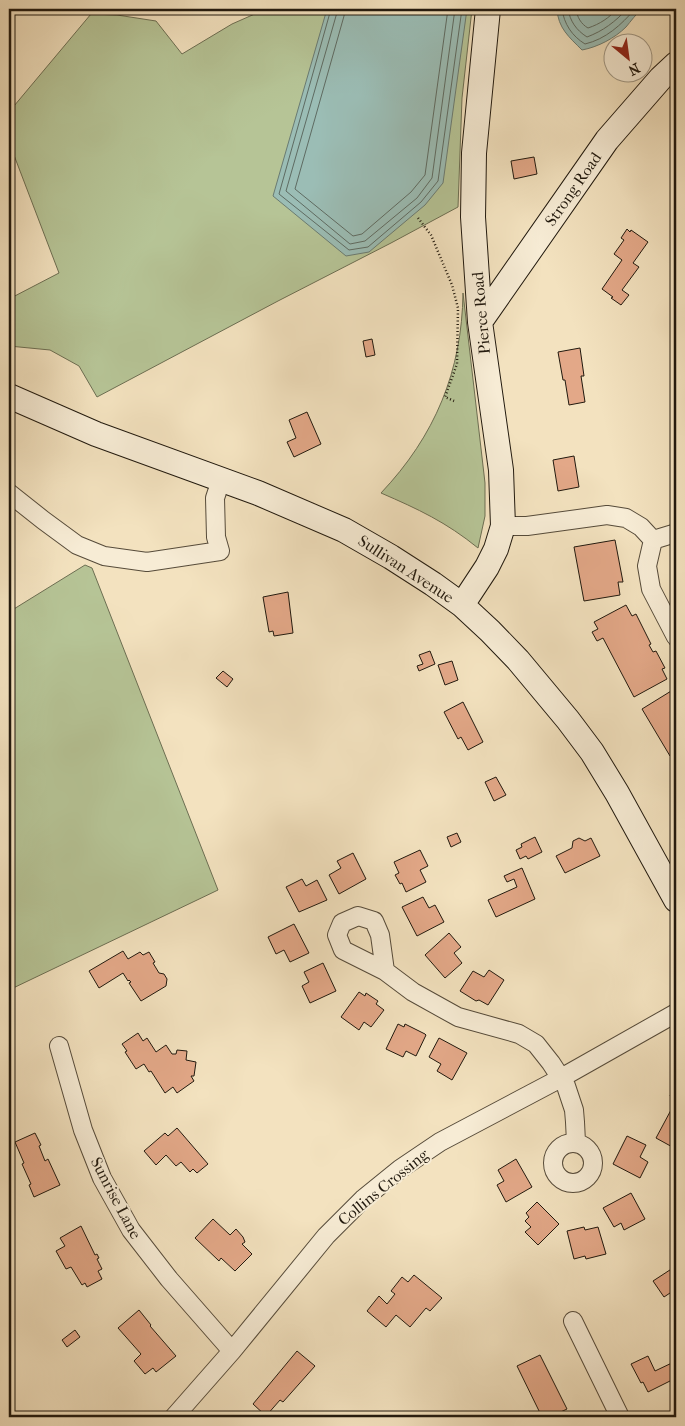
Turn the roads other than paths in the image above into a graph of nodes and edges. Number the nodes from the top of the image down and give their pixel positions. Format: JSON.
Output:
{"nodes":[{"id":1,"x":488,"y":9,"type":"edge"},
{"id":2,"x":676,"y":64,"type":"edge"},
{"id":3,"x":480,"y":322,"type":"junction"},
{"id":4,"x":9,"y":396,"type":"edge"},
{"id":5,"x":221,"y":480,"type":"junction"},
{"id":6,"x":9,"y":493,"type":"edge"},
{"id":7,"x":503,"y":526,"type":"junction"},
{"id":8,"x":676,"y":533,"type":"edge"},
{"id":9,"x":653,"y":540,"type":"junction"},
{"id":10,"x":462,"y":605,"type":"junction"},
{"id":11,"x":676,"y":637,"type":"edge"},
{"id":12,"x":676,"y":900,"type":"edge"},
{"id":13,"x":385,"y":971,"type":"dead end"},
{"id":14,"x":676,"y":1013,"type":"edge"},
{"id":15,"x":59,"y":1046,"type":"dead end"},
{"id":16,"x":561,"y":1078,"type":"junction"},
{"id":17,"x":576,"y":1142,"type":"dead end"},
{"id":18,"x":572,"y":1321,"type":"dead end"},
{"id":19,"x":232,"y":1351,"type":"junction"},
{"id":20,"x":174,"y":1417,"type":"edge"},
{"id":21,"x":620,"y":1417,"type":"edge"}],
"edges":[{"from":1,"to":3,"type":"street","name":"Pierce Road"},
{"from":2,"to":3,"type":"street","name":"Strong Road"},
{"from":3,"to":7,"type":"street","name":"Pierce Road"},
{"from":4,"to":5,"type":"street","name":"Sullivan Avenue"},
{"from":5,"to":6,"type":"street"},
{"from":5,"to":10,"type":"street","name":"Sullivan Avenue"},
{"from":7,"to":9,"type":"street"},
{"from":7,"to":10,"type":"street","name":"Pierce Road"},
{"from":8,"to":9,"type":"street"},
{"from":9,"to":11,"type":"street"},
{"from":10,"to":12,"type":"street","name":"Sullivan Avenue"},
{"from":13,"to":16,"type":"street"},
{"from":14,"to":16,"type":"street","name":"Collins Crossing"},
{"from":15,"to":19,"type":"street","name":"Sunrise Lane"},
{"from":16,"to":17,"type":"street"},
{"from":16,"to":19,"type":"street","name":"Collins Crossing"},
{"from":18,"to":21,"type":"street"},
{"from":19,"to":20,"type":"street","name":"Collins Crossing"}]}
